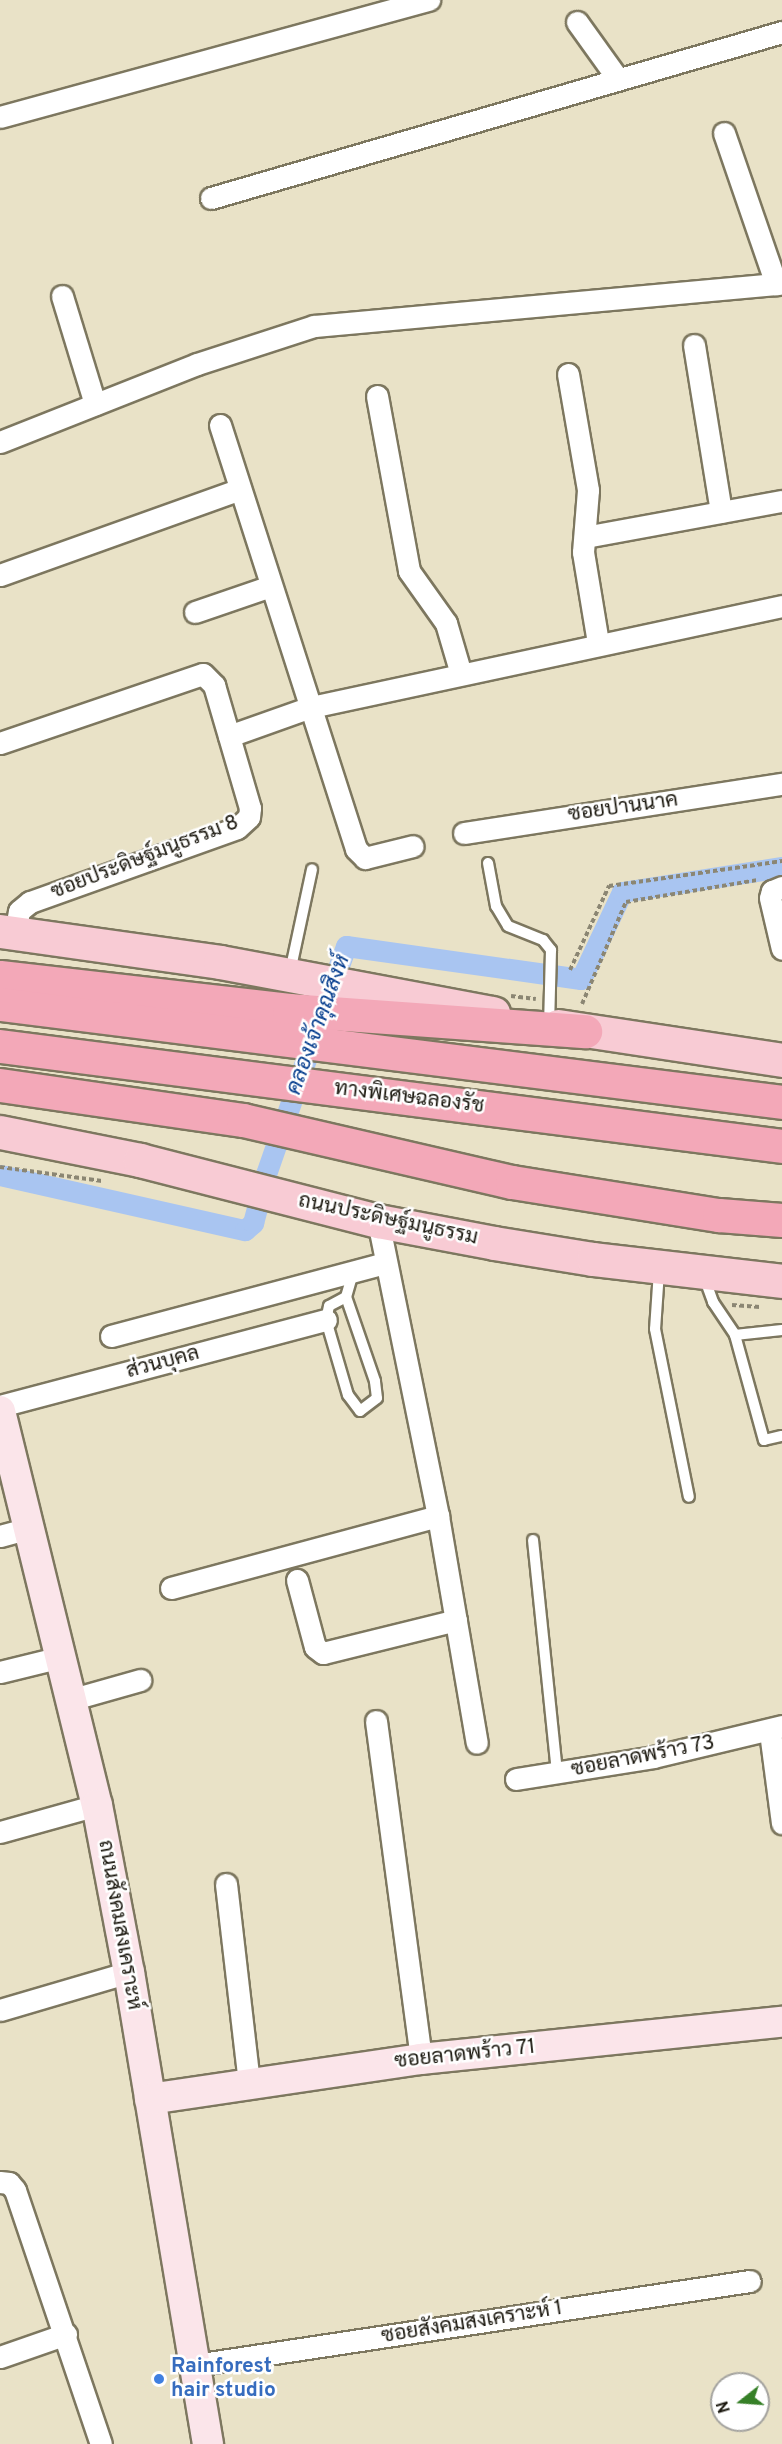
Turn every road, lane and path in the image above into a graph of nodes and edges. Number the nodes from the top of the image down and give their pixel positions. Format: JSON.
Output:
{"nodes":[{"id":1,"x":429,"y":0,"type":"edge"},
{"id":2,"x":577,"y":22,"type":"dead end"},
{"id":3,"x":782,"y":32,"type":"edge"},
{"id":4,"x":618,"y":79,"type":"junction"},
{"id":5,"x":0,"y":117,"type":"edge"},
{"id":6,"x":724,"y":133,"type":"dead end"},
{"id":7,"x":211,"y":198,"type":"dead end"},
{"id":8,"x":779,"y":283,"type":"edge"},
{"id":9,"x":62,"y":296,"type":"dead end"},
{"id":10,"x":694,"y":345,"type":"dead end"},
{"id":11,"x":568,"y":374,"type":"dead end"},
{"id":12,"x":377,"y":396,"type":"dead end"},
{"id":13,"x":95,"y":404,"type":"junction"},
{"id":14,"x":220,"y":425,"type":"dead end"},
{"id":15,"x":0,"y":442,"type":"edge"},
{"id":16,"x":240,"y":489,"type":"junction"},
{"id":17,"x":782,"y":501,"type":"edge"},
{"id":18,"x":721,"y":512,"type":"junction"},
{"id":19,"x":585,"y":537,"type":"junction"},
{"id":20,"x":0,"y":575,"type":"edge"},
{"id":21,"x":271,"y":586,"type":"junction"},
{"id":22,"x":782,"y":606,"type":"edge"},
{"id":23,"x":195,"y":612,"type":"dead end"},
{"id":24,"x":598,"y":643,"type":"junction"},
{"id":25,"x":461,"y":674,"type":"junction"},
{"id":26,"x":311,"y":706,"type":"junction"},
{"id":27,"x":229,"y":736,"type":"junction"},
{"id":28,"x":0,"y":744,"type":"edge"},
{"id":29,"x":782,"y":784,"type":"edge"},
{"id":30,"x":464,"y":834,"type":"dead end"},
{"id":31,"x":413,"y":846,"type":"dead end"},
{"id":32,"x":782,"y":861,"type":"edge"},
{"id":33,"x":488,"y":863,"type":"dead end"},
{"id":34,"x":312,"y":869,"type":"dead end"},
{"id":35,"x":762,"y":879,"type":"dead end"},
{"id":36,"x":782,"y":886,"type":"edge"},
{"id":37,"x":8,"y":932,"type":"edge"},
{"id":38,"x":782,"y":949,"type":"edge"},
{"id":39,"x":570,"y":969,"type":"dead end"},
{"id":40,"x":0,"y":977,"type":"edge"},
{"id":41,"x":317,"y":982,"type":"junction"},
{"id":42,"x":0,"y":1004,"type":"edge"},
{"id":43,"x":583,"y":1018,"type":"junction"},
{"id":44,"x":549,"y":1024,"type":"junction"},
{"id":45,"x":0,"y":1046,"type":"edge"},
{"id":46,"x":782,"y":1060,"type":"edge"},
{"id":47,"x":0,"y":1085,"type":"edge"},
{"id":48,"x":782,"y":1102,"type":"edge"},
{"id":49,"x":0,"y":1132,"type":"edge"},
{"id":50,"x":782,"y":1146,"type":"edge"},
{"id":51,"x":782,"y":1220,"type":"edge"},
{"id":52,"x":378,"y":1221,"type":"junction"},
{"id":53,"x":385,"y":1263,"type":"junction"},
{"id":54,"x":659,"y":1268,"type":"junction"},
{"id":55,"x":353,"y":1271,"type":"junction"},
{"id":56,"x":703,"y":1273,"type":"junction"},
{"id":57,"x":782,"y":1281,"type":"edge"},
{"id":58,"x":346,"y":1297,"type":"junction"},
{"id":59,"x":326,"y":1320,"type":"junction"},
{"id":60,"x":782,"y":1330,"type":"edge"},
{"id":61,"x":735,"y":1335,"type":"junction"},
{"id":62,"x":111,"y":1336,"type":"dead end"},
{"id":63,"x":0,"y":1406,"type":"edge"},
{"id":64,"x":0,"y":1411,"type":"edge"},
{"id":65,"x":782,"y":1436,"type":"edge"},
{"id":66,"x":689,"y":1497,"type":"dead end"},
{"id":67,"x":438,"y":1516,"type":"junction"},
{"id":68,"x":30,"y":1528,"type":"junction"},
{"id":69,"x":0,"y":1536,"type":"edge"},
{"id":70,"x":533,"y":1540,"type":"dead end"},
{"id":71,"x":297,"y":1580,"type":"dead end"},
{"id":72,"x":171,"y":1588,"type":"dead end"},
{"id":73,"x":456,"y":1620,"type":"junction"},
{"id":74,"x":62,"y":1657,"type":"junction"},
{"id":75,"x":0,"y":1672,"type":"edge"},
{"id":76,"x":140,"y":1680,"type":"dead end"},
{"id":77,"x":73,"y":1699,"type":"junction"},
{"id":78,"x":376,"y":1721,"type":"dead end"},
{"id":79,"x":776,"y":1729,"type":"edge"},
{"id":80,"x":477,"y":1743,"type":"dead end"},
{"id":81,"x":557,"y":1773,"type":"junction"},
{"id":82,"x":516,"y":1779,"type":"dead end"},
{"id":83,"x":97,"y":1805,"type":"junction"},
{"id":84,"x":782,"y":1823,"type":"edge"},
{"id":85,"x":0,"y":1832,"type":"edge"},
{"id":86,"x":226,"y":1884,"type":"dead end"},
{"id":87,"x":129,"y":1972,"type":"junction"},
{"id":88,"x":0,"y":2010,"type":"edge"},
{"id":89,"x":782,"y":2022,"type":"edge"},
{"id":90,"x":421,"y":2059,"type":"junction"},
{"id":91,"x":249,"y":2083,"type":"junction"},
{"id":92,"x":150,"y":2099,"type":"junction"},
{"id":93,"x":0,"y":2182,"type":"edge"},
{"id":94,"x":750,"y":2281,"type":"dead end"},
{"id":95,"x":66,"y":2334,"type":"junction"},
{"id":96,"x":0,"y":2357,"type":"edge"},
{"id":97,"x":195,"y":2365,"type":"junction"},
{"id":98,"x":101,"y":2444,"type":"edge"},
{"id":99,"x":208,"y":2444,"type":"edge"}],
"edges":[{"from":1,"to":5,"type":"street"},
{"from":2,"to":4,"type":"street"},
{"from":3,"to":4,"type":"street"},
{"from":4,"to":7,"type":"street"},
{"from":6,"to":8,"type":"street"},
{"from":8,"to":13,"type":"street"},
{"from":9,"to":13,"type":"street"},
{"from":10,"to":18,"type":"street"},
{"from":11,"to":19,"type":"street"},
{"from":12,"to":25,"type":"street"},
{"from":13,"to":15,"type":"street"},
{"from":14,"to":16,"type":"street"},
{"from":16,"to":20,"type":"street"},
{"from":16,"to":21,"type":"street"},
{"from":17,"to":18,"type":"street"},
{"from":18,"to":19,"type":"street"},
{"from":19,"to":24,"type":"street"},
{"from":21,"to":23,"type":"street"},
{"from":21,"to":26,"type":"street"},
{"from":22,"to":24,"type":"street"},
{"from":24,"to":25,"type":"street"},
{"from":25,"to":26,"type":"street"},
{"from":26,"to":27,"type":"street"},
{"from":26,"to":31,"type":"street"},
{"from":27,"to":28,"type":"street","name":"ซอยประดิษฐ์มนูธรรม 8"},
{"from":27,"to":37,"type":"street","name":"ซอยประดิษฐ์มนูธรรม 8"},
{"from":29,"to":30,"type":"street","name":"ซอยปานนาค"},
{"from":32,"to":39,"type":"path"},
{"from":33,"to":44,"type":"lane"},
{"from":34,"to":41,"type":"lane"},
{"from":35,"to":43,"type":"path"},
{"from":36,"to":38,"type":"street"},
{"from":37,"to":41,"type":"main road"},
{"from":40,"to":41,"type":"highway"},
{"from":41,"to":43,"type":"highway"},
{"from":41,"to":44,"type":"main road"},
{"from":42,"to":48,"type":"highway","name":"ทางพิเศษฉลองรัช"},
{"from":43,"to":44,"type":"main road"},
{"from":43,"to":46,"type":"main road"},
{"from":45,"to":50,"type":"highway","name":"ทางพิเศษฉลองรัช"},
{"from":47,"to":51,"type":"highway"},
{"from":49,"to":52,"type":"main road","name":"ถนนประดิษฐ์มนูธรรม"},
{"from":52,"to":53,"type":"street"},
{"from":52,"to":54,"type":"main road","name":"ถนนประดิษฐ์มนูธรรม"},
{"from":53,"to":55,"type":"street"},
{"from":53,"to":67,"type":"street"},
{"from":54,"to":56,"type":"main road","name":"ถนนประดิษฐ์มนูธรรม"},
{"from":54,"to":66,"type":"lane"},
{"from":55,"to":58,"type":"lane"},
{"from":55,"to":62,"type":"street"},
{"from":56,"to":57,"type":"main road","name":"ถนนประดิษฐ์มนูธรรม"},
{"from":56,"to":61,"type":"lane"},
{"from":58,"to":59,"type":"lane"},
{"from":58,"to":59,"type":"lane"},
{"from":59,"to":63,"type":"street","name":"ส่วนบุคล"},
{"from":60,"to":61,"type":"lane"},
{"from":61,"to":65,"type":"lane"},
{"from":64,"to":68,"type":"main road","name":"ถนนสังคมสงเคราะห์"},
{"from":67,"to":72,"type":"street"},
{"from":67,"to":73,"type":"street"},
{"from":68,"to":69,"type":"street"},
{"from":68,"to":74,"type":"main road","name":"ถนนสังคมสงเคราะห์"},
{"from":70,"to":81,"type":"lane"},
{"from":71,"to":73,"type":"street"},
{"from":73,"to":80,"type":"street"},
{"from":74,"to":75,"type":"street"},
{"from":74,"to":77,"type":"main road","name":"ถนนสังคมสงเคราะห์"},
{"from":76,"to":77,"type":"street"},
{"from":77,"to":83,"type":"main road","name":"ถนนสังคมสงเคราะห์"},
{"from":78,"to":90,"type":"street"},
{"from":79,"to":81,"type":"street","name":"ซอยลาดพร้าว 73"},
{"from":79,"to":84,"type":"street","name":"ซอยลาดพร้าว 73"},
{"from":81,"to":82,"type":"street","name":"ซอยลาดพร้าว 73"},
{"from":83,"to":85,"type":"street"},
{"from":83,"to":87,"type":"main road","name":"ถนนสังคมสงเคราะห์"},
{"from":86,"to":91,"type":"street"},
{"from":87,"to":88,"type":"street"},
{"from":87,"to":92,"type":"main road","name":"ถนนสังคมสงเคราะห์"},
{"from":89,"to":90,"type":"main road","name":"ซอยลาดพร้าว 71"},
{"from":90,"to":91,"type":"main road","name":"ซอยลาดพร้าว 71"},
{"from":91,"to":92,"type":"main road","name":"ซอยลาดพร้าว 71"},
{"from":92,"to":97,"type":"main road","name":"ถนนสังคมสงเคราะห์"},
{"from":93,"to":95,"type":"street"},
{"from":94,"to":97,"type":"street","name":"ซอยสังคมสงเคราะห์ 1"},
{"from":95,"to":96,"type":"street"},
{"from":95,"to":98,"type":"street"},
{"from":97,"to":99,"type":"main road","name":"ถนนสังคมสงเคราะห์"}]}
